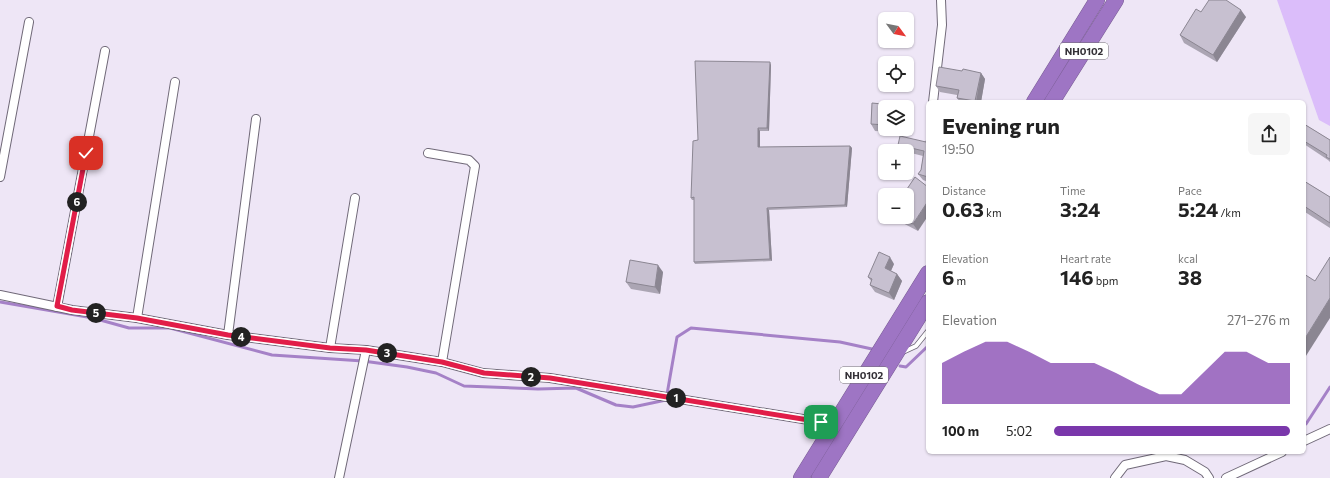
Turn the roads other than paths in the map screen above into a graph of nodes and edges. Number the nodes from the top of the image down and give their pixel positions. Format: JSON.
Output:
{"nodes":[{"id":1,"x":941,"y":0,"type":"edge"},
{"id":2,"x":1097,"y":0,"type":"edge"},
{"id":3,"x":1116,"y":0,"type":"edge"},
{"id":4,"x":29,"y":22,"type":"dead end"},
{"id":5,"x":105,"y":51,"type":"dead end"},
{"id":6,"x":175,"y":82,"type":"dead end"},
{"id":7,"x":933,"y":100,"type":"edge"},
{"id":8,"x":1035,"y":100,"type":"edge"},
{"id":9,"x":1053,"y":100,"type":"edge"},
{"id":10,"x":256,"y":119,"type":"dead end"},
{"id":11,"x":428,"y":153,"type":"dead end"},
{"id":12,"x":0,"y":178,"type":"edge"},
{"id":13,"x":355,"y":198,"type":"dead end"},
{"id":14,"x":926,"y":277,"type":"edge"},
{"id":15,"x":0,"y":295,"type":"edge"},
{"id":16,"x":926,"y":305,"type":"edge"},
{"id":17,"x":57,"y":306,"type":"junction"},
{"id":18,"x":137,"y":318,"type":"junction"},
{"id":19,"x":926,"y":334,"type":"edge"},
{"id":20,"x":228,"y":335,"type":"junction"},
{"id":21,"x":330,"y":348,"type":"junction"},
{"id":22,"x":365,"y":357,"type":"junction"},
{"id":23,"x":894,"y":357,"type":"junction"},
{"id":24,"x":442,"y":362,"type":"junction"},
{"id":25,"x":1330,"y":429,"type":"edge"},
{"id":26,"x":839,"y":430,"type":"junction"},
{"id":27,"x":1306,"y":441,"type":"edge"},
{"id":28,"x":1278,"y":454,"type":"edge"},
{"id":29,"x":339,"y":478,"type":"edge"},
{"id":30,"x":801,"y":478,"type":"edge"},
{"id":31,"x":819,"y":478,"type":"edge"},
{"id":32,"x":1115,"y":478,"type":"edge"},
{"id":33,"x":1209,"y":478,"type":"edge"},
{"id":34,"x":1226,"y":478,"type":"edge"}],
"edges":[{"from":1,"to":7,"type":"street"},
{"from":2,"to":8,"type":"highway","number":"NH0102"},
{"from":3,"to":9,"type":"highway","number":"NH0102"},
{"from":4,"to":12,"type":"street"},
{"from":5,"to":17,"type":"street"},
{"from":6,"to":18,"type":"street"},
{"from":10,"to":20,"type":"street"},
{"from":11,"to":24,"type":"street"},
{"from":13,"to":21,"type":"street"},
{"from":14,"to":26,"type":"highway","number":"NH0102"},
{"from":15,"to":17,"type":"street"},
{"from":16,"to":23,"type":"highway","number":"NH0102"},
{"from":17,"to":18,"type":"street"},
{"from":18,"to":20,"type":"street"},
{"from":19,"to":23,"type":"lane"},
{"from":20,"to":21,"type":"street"},
{"from":21,"to":22,"type":"street"},
{"from":22,"to":24,"type":"street"},
{"from":22,"to":29,"type":"street"},
{"from":23,"to":26,"type":"highway","number":"NH0102"},
{"from":24,"to":26,"type":"street"},
{"from":25,"to":27,"type":"street"},
{"from":26,"to":30,"type":"highway","number":"NH0102"},
{"from":26,"to":31,"type":"highway","number":"NH0102"},
{"from":28,"to":34,"type":"street"},
{"from":32,"to":33,"type":"street"}]}
